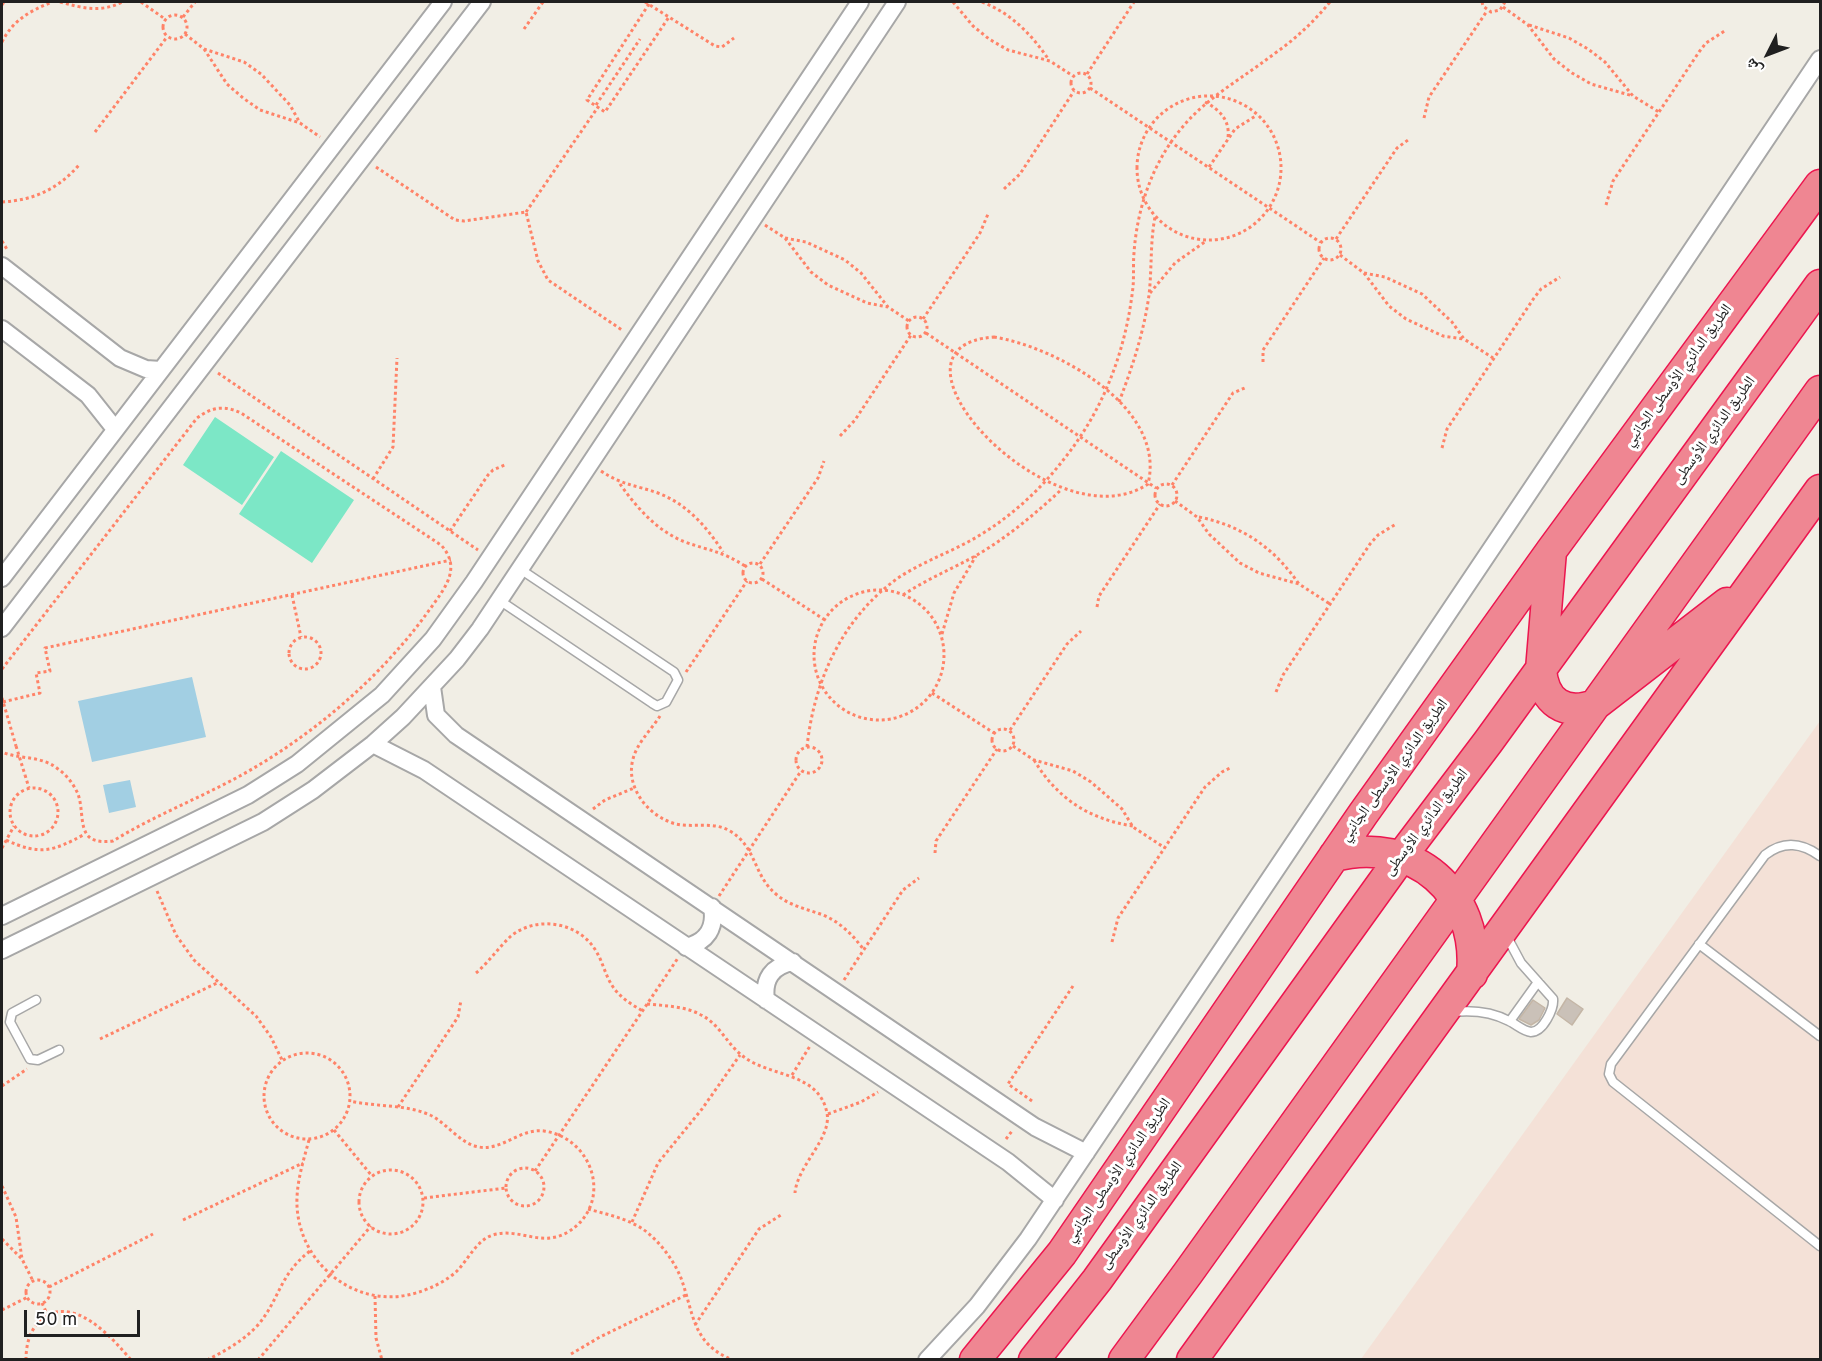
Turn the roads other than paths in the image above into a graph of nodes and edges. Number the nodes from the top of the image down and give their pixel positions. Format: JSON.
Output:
{"nodes":[{"id":1,"x":443,"y":2,"type":"edge"},
{"id":2,"x":482,"y":2,"type":"edge"},
{"id":3,"x":860,"y":2,"type":"edge"},
{"id":4,"x":897,"y":2,"type":"edge"},
{"id":5,"x":1821,"y":59,"type":"edge"},
{"id":6,"x":1821,"y":185,"type":"edge"},
{"id":7,"x":2,"y":266,"type":"edge"},
{"id":8,"x":1821,"y":285,"type":"edge"},
{"id":9,"x":2,"y":329,"type":"edge"},
{"id":10,"x":161,"y":370,"type":"junction"},
{"id":11,"x":1821,"y":391,"type":"edge"},
{"id":12,"x":115,"y":429,"type":"junction"},
{"id":13,"x":1821,"y":490,"type":"edge"},
{"id":14,"x":1551,"y":550,"type":"junction"},
{"id":15,"x":520,"y":569,"type":"junction"},
{"id":16,"x":2,"y":578,"type":"edge"},
{"id":17,"x":1755,"y":581,"type":"junction"},
{"id":18,"x":500,"y":600,"type":"junction"},
{"id":19,"x":2,"y":628,"type":"edge"},
{"id":20,"x":1540,"y":670,"type":"junction"},
{"id":21,"x":432,"y":687,"type":"junction"},
{"id":22,"x":1595,"y":705,"type":"junction"},
{"id":23,"x":374,"y":744,"type":"junction"},
{"id":24,"x":1334,"y":856,"type":"junction"},
{"id":25,"x":1821,"y":856,"type":"edge"},
{"id":26,"x":1401,"y":857,"type":"junction"},
{"id":27,"x":1455,"y":898,"type":"junction"},
{"id":28,"x":711,"y":907,"type":"junction"},
{"id":29,"x":2,"y":916,"type":"edge"},
{"id":30,"x":1504,"y":929,"type":"junction"},
{"id":31,"x":1699,"y":945,"type":"junction"},
{"id":32,"x":686,"y":947,"type":"junction"},
{"id":33,"x":2,"y":950,"type":"edge"},
{"id":34,"x":794,"y":962,"type":"junction"},
{"id":35,"x":1472,"y":974,"type":"junction"},
{"id":36,"x":1538,"y":982,"type":"junction"},
{"id":37,"x":36,"y":1000,"type":"dead end"},
{"id":38,"x":766,"y":1000,"type":"junction"},
{"id":39,"x":1443,"y":1013,"type":"junction"},
{"id":40,"x":1510,"y":1021,"type":"junction"},
{"id":41,"x":1821,"y":1036,"type":"edge"},
{"id":42,"x":59,"y":1050,"type":"dead end"},
{"id":43,"x":1086,"y":1153,"type":"junction"},
{"id":44,"x":1055,"y":1200,"type":"junction"},
{"id":45,"x":1821,"y":1246,"type":"edge"},
{"id":46,"x":927,"y":1359,"type":"edge"},
{"id":47,"x":975,"y":1359,"type":"edge"},
{"id":48,"x":1034,"y":1359,"type":"edge"},
{"id":49,"x":1124,"y":1359,"type":"edge"},
{"id":50,"x":1192,"y":1359,"type":"edge"}],
"edges":[{"from":1,"to":10,"type":"street"},
{"from":2,"to":19,"type":"street"},
{"from":3,"to":29,"type":"street"},
{"from":4,"to":15,"type":"street"},
{"from":5,"to":43,"type":"street"},
{"from":6,"to":14,"type":"highway","name":"الطريق الدائري الأوسطى الجانبي"},
{"from":7,"to":10,"type":"street"},
{"from":8,"to":20,"type":"highway","name":"الطريق الدائري الأوسطى"},
{"from":9,"to":12,"type":"street"},
{"from":10,"to":12,"type":"street"},
{"from":11,"to":22,"type":"highway"},
{"from":12,"to":16,"type":"street"},
{"from":13,"to":17,"type":"highway"},
{"from":14,"to":20,"type":"highway"},
{"from":14,"to":24,"type":"highway","name":"الطريق الدائري الأوسطى الجانبي"},
{"from":15,"to":18,"type":"street"},
{"from":15,"to":18,"type":"lane"},
{"from":17,"to":22,"type":"highway"},
{"from":17,"to":30,"type":"highway"},
{"from":18,"to":21,"type":"street"},
{"from":20,"to":22,"type":"highway"},
{"from":20,"to":26,"type":"highway","name":"الطريق الدائري الأوسطى"},
{"from":21,"to":23,"type":"street"},
{"from":21,"to":28,"type":"street"},
{"from":22,"to":27,"type":"highway"},
{"from":23,"to":32,"type":"street"},
{"from":23,"to":33,"type":"street"},
{"from":24,"to":26,"type":"highway"},
{"from":24,"to":47,"type":"highway","name":"الطريق الدائري الأوسطى الجانبي"},
{"from":25,"to":31,"type":"lane"},
{"from":26,"to":27,"type":"highway"},
{"from":26,"to":48,"type":"highway","name":"الطريق الدائري الأوسطى"},
{"from":27,"to":35,"type":"highway"},
{"from":27,"to":49,"type":"highway"},
{"from":28,"to":32,"type":"street"},
{"from":28,"to":34,"type":"street"},
{"from":30,"to":35,"type":"highway"},
{"from":30,"to":36,"type":"lane"},
{"from":31,"to":41,"type":"lane"},
{"from":31,"to":45,"type":"lane"},
{"from":32,"to":38,"type":"street"},
{"from":34,"to":38,"type":"street"},
{"from":34,"to":43,"type":"street"},
{"from":35,"to":39,"type":"highway"},
{"from":36,"to":40,"type":"lane"},
{"from":36,"to":40,"type":"lane"},
{"from":37,"to":42,"type":"lane"},
{"from":38,"to":44,"type":"street"},
{"from":39,"to":40,"type":"lane"},
{"from":39,"to":50,"type":"highway"},
{"from":43,"to":44,"type":"street"},
{"from":44,"to":46,"type":"street"}]}
